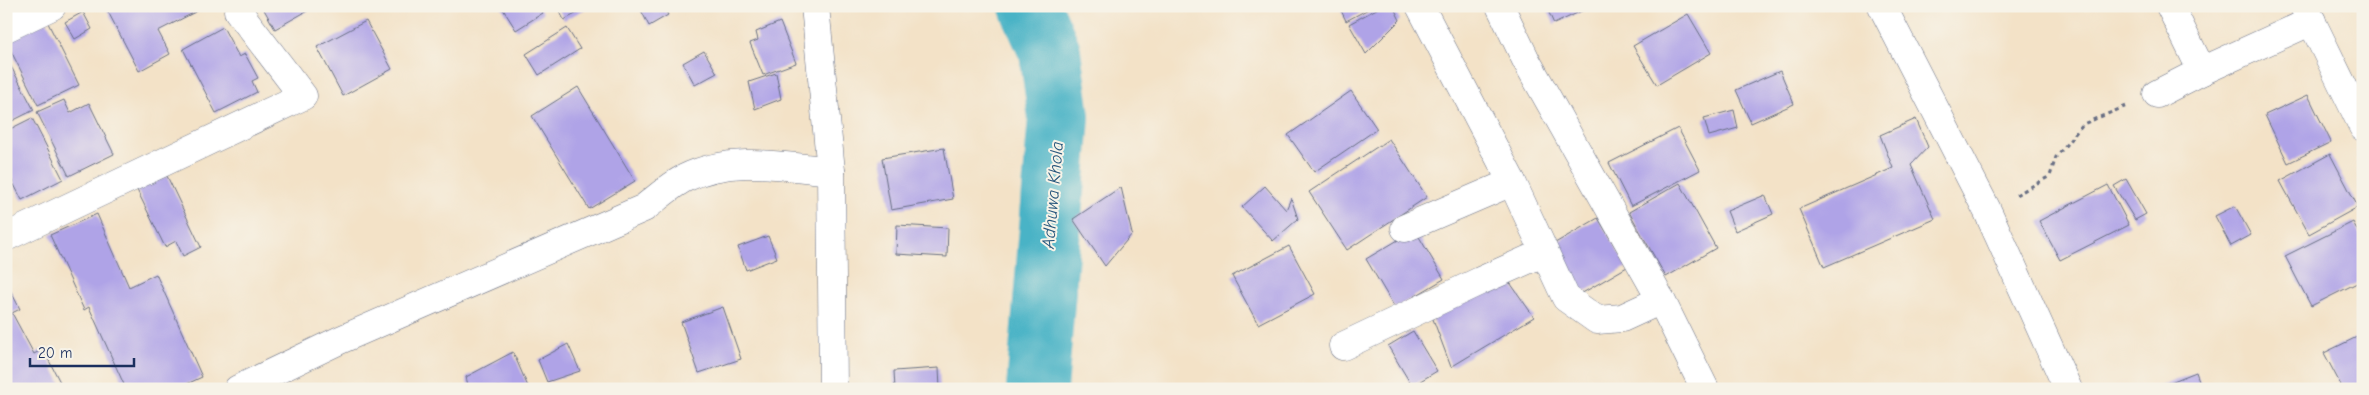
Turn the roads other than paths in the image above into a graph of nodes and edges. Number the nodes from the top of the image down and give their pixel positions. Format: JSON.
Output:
{"nodes":[{"id":1,"x":52,"y":6,"type":"edge"},
{"id":2,"x":815,"y":6,"type":"edge"},
{"id":3,"x":1420,"y":6,"type":"edge"},
{"id":4,"x":1500,"y":6,"type":"edge"},
{"id":5,"x":1882,"y":6,"type":"edge"},
{"id":6,"x":2170,"y":6,"type":"edge"},
{"id":7,"x":238,"y":8,"type":"edge"},
{"id":8,"x":2308,"y":14,"type":"edge"},
{"id":9,"x":6,"y":28,"type":"edge"},
{"id":10,"x":2202,"y":71,"type":"junction"},
{"id":11,"x":2158,"y":94,"type":"road end"},
{"id":12,"x":2363,"y":127,"type":"edge"},
{"id":13,"x":831,"y":171,"type":"junction"},
{"id":14,"x":1512,"y":182,"type":"junction"},
{"id":15,"x":1405,"y":228,"type":"dead end"},
{"id":16,"x":6,"y":237,"type":"edge"},
{"id":17,"x":1543,"y":253,"type":"junction"},
{"id":18,"x":1661,"y":300,"type":"junction"},
{"id":19,"x":1343,"y":346,"type":"dead end"},
{"id":20,"x":238,"y":389,"type":"edge"},
{"id":21,"x":833,"y":389,"type":"edge"},
{"id":22,"x":1705,"y":389,"type":"edge"},
{"id":23,"x":2068,"y":389,"type":"edge"}],
"edges":[{"from":1,"to":9,"type":"street"},
{"from":2,"to":13,"type":"street"},
{"from":3,"to":14,"type":"street"},
{"from":4,"to":18,"type":"street"},
{"from":5,"to":23,"type":"street"},
{"from":6,"to":10,"type":"street"},
{"from":7,"to":16,"type":"street"},
{"from":8,"to":10,"type":"street"},
{"from":8,"to":12,"type":"street"},
{"from":10,"to":11,"type":"street"},
{"from":13,"to":20,"type":"street"},
{"from":13,"to":21,"type":"street"},
{"from":14,"to":15,"type":"street"},
{"from":14,"to":17,"type":"street"},
{"from":17,"to":18,"type":"street"},
{"from":17,"to":19,"type":"street"},
{"from":18,"to":22,"type":"street"}]}
